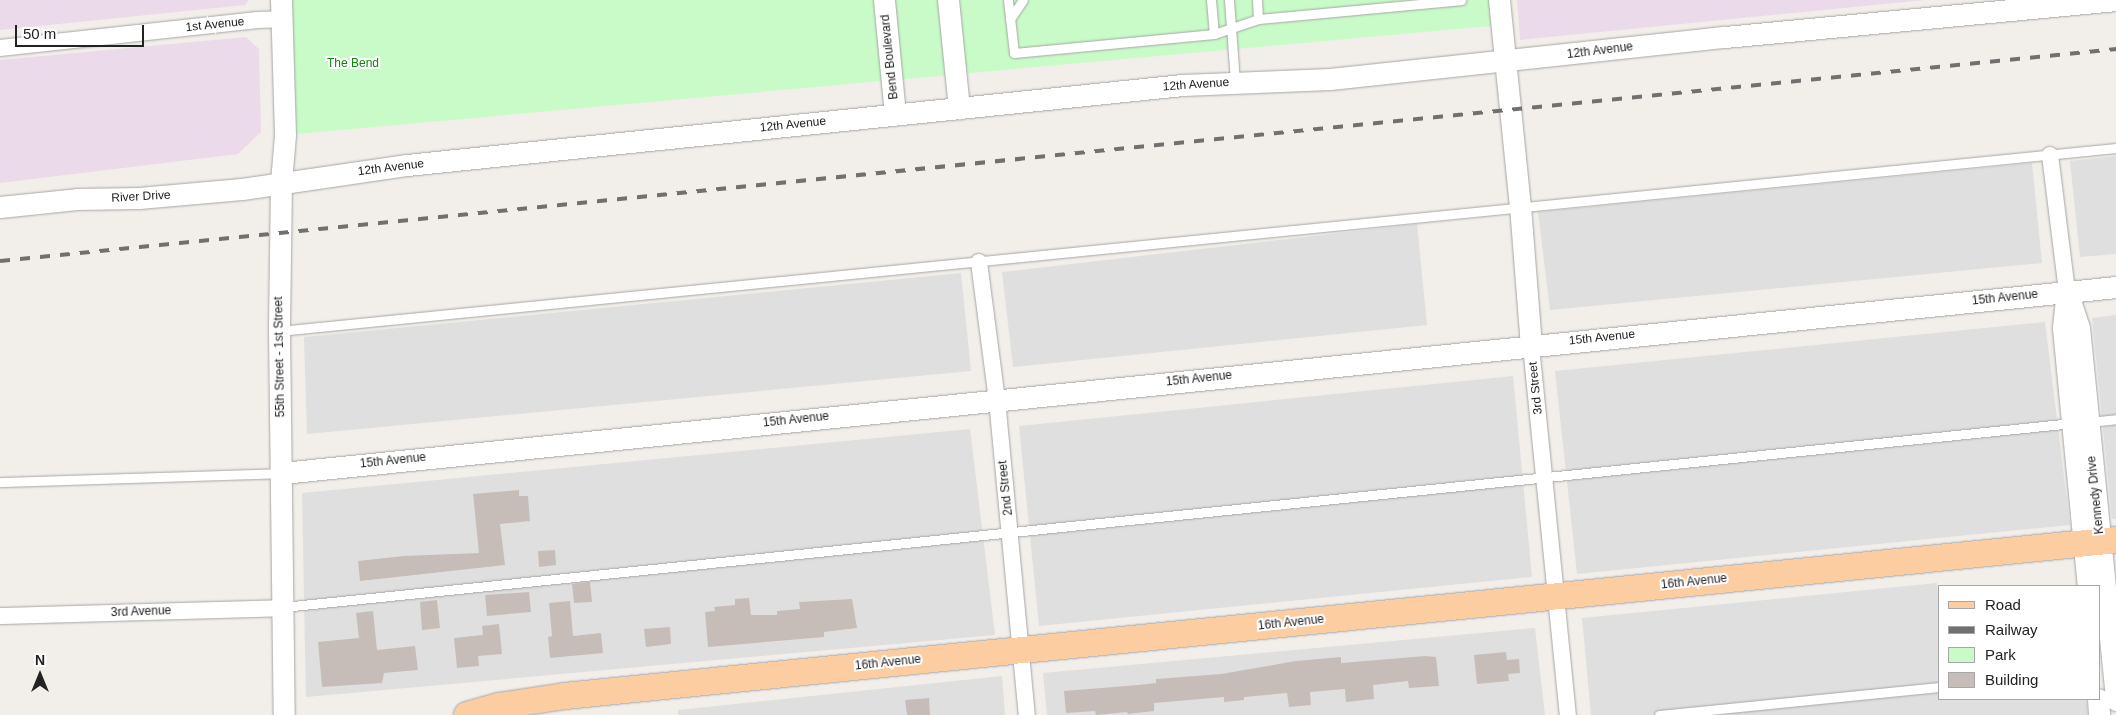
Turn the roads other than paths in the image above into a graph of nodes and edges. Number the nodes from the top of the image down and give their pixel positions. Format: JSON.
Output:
{"nodes":[{"id":1,"x":884,"y":0,"type":"edge"},
{"id":2,"x":948,"y":0,"type":"edge"},
{"id":3,"x":1008,"y":0,"type":"edge"},
{"id":4,"x":1023,"y":0,"type":"edge"},
{"id":5,"x":1211,"y":0,"type":"edge"},
{"id":6,"x":1229,"y":0,"type":"edge"},
{"id":7,"x":1257,"y":0,"type":"edge"},
{"id":8,"x":1462,"y":0,"type":"edge"},
{"id":9,"x":1498,"y":0,"type":"edge"},
{"id":10,"x":2113,"y":0,"type":"edge"},
{"id":11,"x":1428,"y":2,"type":"edge"},
{"id":12,"x":1390,"y":4,"type":"edge"},
{"id":13,"x":281,"y":10,"type":"edge"},
{"id":14,"x":1010,"y":19,"type":"junction"},
{"id":15,"x":1258,"y":20,"type":"junction"},
{"id":16,"x":1232,"y":26,"type":"junction"},
{"id":17,"x":1214,"y":34,"type":"junction"},
{"id":18,"x":0,"y":48,"type":"edge"},
{"id":19,"x":1505,"y":62,"type":"junction"},
{"id":20,"x":1235,"y":82,"type":"junction"},
{"id":21,"x":959,"y":108,"type":"junction"},
{"id":22,"x":895,"y":114,"type":"junction"},
{"id":23,"x":2116,"y":148,"type":"edge"},
{"id":24,"x":2050,"y":155,"type":"junction"},
{"id":25,"x":281,"y":182,"type":"junction"},
{"id":26,"x":1520,"y":206,"type":"junction"},
{"id":27,"x":0,"y":207,"type":"edge"},
{"id":28,"x":979,"y":262,"type":"junction"},
{"id":29,"x":2116,"y":287,"type":"edge"},
{"id":30,"x":2067,"y":291,"type":"junction"},
{"id":31,"x":279,"y":331,"type":"junction"},
{"id":32,"x":1531,"y":346,"type":"junction"},
{"id":33,"x":997,"y":400,"type":"junction"},
{"id":34,"x":2116,"y":419,"type":"edge"},
{"id":35,"x":2081,"y":423,"type":"junction"},
{"id":36,"x":282,"y":472,"type":"junction"},
{"id":37,"x":1545,"y":477,"type":"junction"},
{"id":38,"x":0,"y":482,"type":"edge"},
{"id":39,"x":1010,"y":531,"type":"junction"},
{"id":40,"x":2100,"y":542,"type":"edge"},
{"id":41,"x":2088,"y":585,"type":"edge"},
{"id":42,"x":1557,"y":596,"type":"junction"},
{"id":43,"x":282,"y":608,"type":"junction"},
{"id":44,"x":0,"y":616,"type":"edge"},
{"id":45,"x":1021,"y":650,"type":"junction"},
{"id":46,"x":283,"y":667,"type":"junction"},
{"id":47,"x":2115,"y":669,"type":"edge"},
{"id":48,"x":1938,"y":687,"type":"edge"},
{"id":49,"x":2098,"y":700,"type":"edge"},
{"id":50,"x":2116,"y":700,"type":"edge"},
{"id":51,"x":284,"y":715,"type":"edge"},
{"id":52,"x":299,"y":715,"type":"edge"},
{"id":53,"x":467,"y":715,"type":"edge"},
{"id":54,"x":1027,"y":715,"type":"edge"},
{"id":55,"x":1568,"y":715,"type":"edge"},
{"id":56,"x":1659,"y":715,"type":"edge"},
{"id":57,"x":2099,"y":715,"type":"edge"}],
"edges":[{"from":1,"to":22,"type":"street","name":"Bend Boulevard"},
{"from":2,"to":21,"type":"street"},
{"from":3,"to":14,"type":"lane"},
{"from":4,"to":14,"type":"lane"},
{"from":5,"to":17,"type":"lane"},
{"from":6,"to":16,"type":"lane"},
{"from":7,"to":15,"type":"lane"},
{"from":8,"to":11,"type":"lane"},
{"from":9,"to":19,"type":"street","name":"3rd Street"},
{"from":10,"to":19,"type":"street","name":"12th Avenue"},
{"from":11,"to":12,"type":"lane"},
{"from":12,"to":15,"type":"lane"},
{"from":13,"to":18,"type":"street","name":"1st Avenue"},
{"from":13,"to":25,"type":"street","name":"55th Street - 1st Street"},
{"from":14,"to":17,"type":"lane"},
{"from":15,"to":16,"type":"lane"},
{"from":16,"to":17,"type":"lane"},
{"from":16,"to":20,"type":"lane"},
{"from":19,"to":20,"type":"street","name":"12th Avenue"},
{"from":19,"to":26,"type":"street","name":"3rd Street"},
{"from":20,"to":21,"type":"street","name":"12th Avenue"},
{"from":21,"to":22,"type":"street","name":"12th Avenue"},
{"from":22,"to":25,"type":"street","name":"12th Avenue"},
{"from":23,"to":24,"type":"lane"},
{"from":24,"to":26,"type":"lane"},
{"from":24,"to":30,"type":"street","name":"Kennedy Drive"},
{"from":25,"to":27,"type":"street","name":"River Drive"},
{"from":25,"to":31,"type":"street","name":"55th Street - 1st Street"},
{"from":26,"to":28,"type":"lane"},
{"from":26,"to":32,"type":"street","name":"3rd Street"},
{"from":28,"to":31,"type":"lane"},
{"from":28,"to":33,"type":"street","name":"2nd Street"},
{"from":29,"to":30,"type":"street","name":"15th Avenue"},
{"from":30,"to":32,"type":"street","name":"15th Avenue"},
{"from":30,"to":35,"type":"street","name":"Kennedy Drive"},
{"from":31,"to":36,"type":"street","name":"55th Street - 1st Street"},
{"from":32,"to":33,"type":"street","name":"15th Avenue"},
{"from":32,"to":37,"type":"street","name":"3rd Street"},
{"from":33,"to":36,"type":"street","name":"15th Avenue"},
{"from":33,"to":39,"type":"street","name":"2nd Street"},
{"from":34,"to":35,"type":"lane"},
{"from":35,"to":37,"type":"lane"},
{"from":35,"to":40,"type":"street","name":"Kennedy Drive"},
{"from":36,"to":38,"type":"lane"},
{"from":36,"to":43,"type":"street","name":"55th Street - 1st Street"},
{"from":37,"to":39,"type":"lane"},
{"from":37,"to":42,"type":"street","name":"3rd Street"},
{"from":39,"to":43,"type":"lane"},
{"from":39,"to":45,"type":"street","name":"2nd Street"},
{"from":40,"to":41,"type":"street","name":"Kennedy Drive"},
{"from":40,"to":42,"type":"main road","name":"16th Avenue"},
{"from":40,"to":47,"type":"street","name":"Kennedy Drive"},
{"from":42,"to":45,"type":"main road","name":"16th Avenue"},
{"from":42,"to":55,"type":"street","name":"3rd Street"},
{"from":43,"to":44,"type":"street","name":"3rd Avenue"},
{"from":43,"to":46,"type":"street","name":"55th Street - 1st Street"},
{"from":45,"to":53,"type":"main road","name":"16th Avenue"},
{"from":45,"to":54,"type":"street","name":"2nd Street"},
{"from":46,"to":51,"type":"street","name":"55th Street - 1st Street"},
{"from":46,"to":52,"type":"street"},
{"from":47,"to":50,"type":"street","name":"Kennedy Drive"},
{"from":48,"to":56,"type":"lane"},
{"from":49,"to":57,"type":"street"}]}
